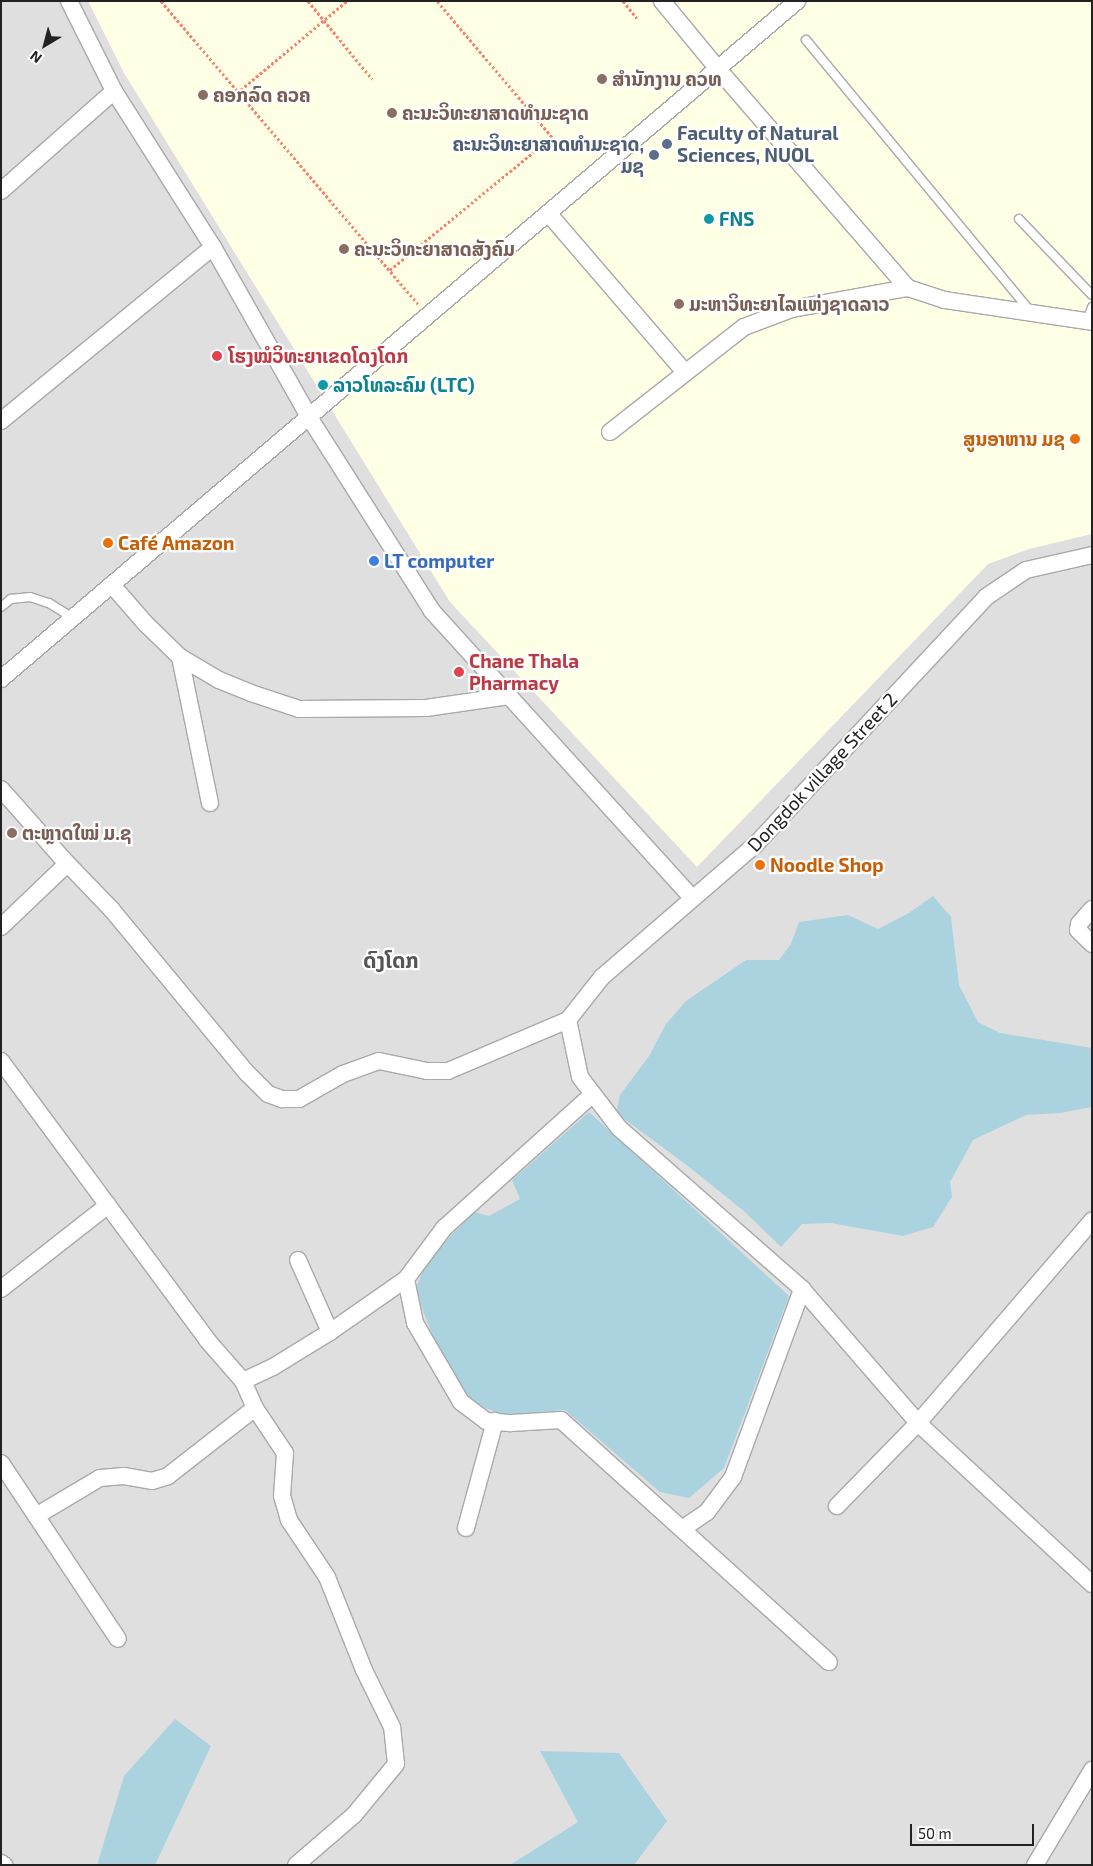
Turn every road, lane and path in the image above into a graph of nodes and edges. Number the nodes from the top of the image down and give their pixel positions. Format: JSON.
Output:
{"nodes":[{"id":1,"x":69,"y":1,"type":"edge"},
{"id":2,"x":161,"y":1,"type":"edge"},
{"id":3,"x":308,"y":1,"type":"edge"},
{"id":4,"x":347,"y":1,"type":"edge"},
{"id":5,"x":437,"y":1,"type":"edge"},
{"id":6,"x":623,"y":1,"type":"edge"},
{"id":7,"x":662,"y":1,"type":"edge"},
{"id":8,"x":796,"y":1,"type":"edge"},
{"id":9,"x":637,"y":18,"type":"dead end"},
{"id":10,"x":324,"y":21,"type":"junction"},
{"id":11,"x":806,"y":40,"type":"dead end"},
{"id":12,"x":718,"y":69,"type":"junction"},
{"id":13,"x":372,"y":78,"type":"dead end"},
{"id":14,"x":114,"y":91,"type":"junction"},
{"id":15,"x":238,"y":93,"type":"junction"},
{"id":16,"x":1,"y":191,"type":"edge"},
{"id":17,"x":548,"y":213,"type":"junction"},
{"id":18,"x":1018,"y":219,"type":"dead end"},
{"id":19,"x":213,"y":247,"type":"junction"},
{"id":20,"x":390,"y":270,"type":"junction"},
{"id":21,"x":908,"y":288,"type":"junction"},
{"id":22,"x":1092,"y":295,"type":"edge"},
{"id":23,"x":1032,"y":314,"type":"junction"},
{"id":24,"x":428,"y":316,"type":"junction"},
{"id":25,"x":1090,"y":317,"type":"edge"},
{"id":26,"x":685,"y":372,"type":"junction"},
{"id":27,"x":309,"y":417,"type":"junction"},
{"id":28,"x":1,"y":421,"type":"edge"},
{"id":29,"x":610,"y":432,"type":"dead end"},
{"id":30,"x":1092,"y":555,"type":"edge"},
{"id":31,"x":112,"y":585,"type":"junction"},
{"id":32,"x":1,"y":607,"type":"edge"},
{"id":33,"x":73,"y":618,"type":"junction"},
{"id":34,"x":180,"y":657,"type":"junction"},
{"id":35,"x":1,"y":679,"type":"edge"},
{"id":36,"x":509,"y":696,"type":"junction"},
{"id":37,"x":1,"y":789,"type":"edge"},
{"id":38,"x":210,"y":803,"type":"dead end"},
{"id":39,"x":67,"y":864,"type":"junction"},
{"id":40,"x":692,"y":898,"type":"junction"},
{"id":41,"x":1092,"y":909,"type":"edge"},
{"id":42,"x":1,"y":927,"type":"edge"},
{"id":43,"x":1092,"y":944,"type":"edge"},
{"id":44,"x":568,"y":1020,"type":"junction"},
{"id":45,"x":1,"y":1061,"type":"edge"},
{"id":46,"x":593,"y":1094,"type":"junction"},
{"id":47,"x":108,"y":1206,"type":"junction"},
{"id":48,"x":1092,"y":1221,"type":"edge"},
{"id":49,"x":298,"y":1260,"type":"dead end"},
{"id":50,"x":406,"y":1279,"type":"junction"},
{"id":51,"x":1,"y":1289,"type":"edge"},
{"id":52,"x":802,"y":1289,"type":"junction"},
{"id":53,"x":330,"y":1332,"type":"junction"},
{"id":54,"x":243,"y":1381,"type":"junction"},
{"id":55,"x":255,"y":1408,"type":"junction"},
{"id":56,"x":495,"y":1421,"type":"junction"},
{"id":57,"x":918,"y":1423,"type":"junction"},
{"id":58,"x":1,"y":1463,"type":"edge"},
{"id":59,"x":837,"y":1506,"type":"dead end"},
{"id":60,"x":36,"y":1516,"type":"junction"},
{"id":61,"x":466,"y":1528,"type":"dead end"},
{"id":62,"x":682,"y":1529,"type":"junction"},
{"id":63,"x":1092,"y":1584,"type":"edge"},
{"id":64,"x":118,"y":1639,"type":"dead end"},
{"id":65,"x":829,"y":1662,"type":"dead end"},
{"id":66,"x":1092,"y":1770,"type":"edge"},
{"id":67,"x":296,"y":1865,"type":"edge"},
{"id":68,"x":1035,"y":1865,"type":"edge"}],
"edges":[{"from":1,"to":14,"type":"street"},
{"from":2,"to":15,"type":"path"},
{"from":3,"to":10,"type":"path"},
{"from":4,"to":10,"type":"path"},
{"from":5,"to":20,"type":"path"},
{"from":6,"to":9,"type":"path"},
{"from":7,"to":12,"type":"street"},
{"from":8,"to":12,"type":"street"},
{"from":10,"to":13,"type":"path"},
{"from":10,"to":15,"type":"path"},
{"from":11,"to":23,"type":"lane"},
{"from":12,"to":17,"type":"street"},
{"from":12,"to":21,"type":"street"},
{"from":14,"to":16,"type":"street"},
{"from":14,"to":19,"type":"street"},
{"from":15,"to":20,"type":"path"},
{"from":17,"to":24,"type":"street"},
{"from":17,"to":26,"type":"street"},
{"from":18,"to":22,"type":"lane"},
{"from":19,"to":27,"type":"street"},
{"from":19,"to":28,"type":"street"},
{"from":20,"to":24,"type":"path"},
{"from":21,"to":23,"type":"street"},
{"from":21,"to":26,"type":"street"},
{"from":23,"to":25,"type":"street"},
{"from":24,"to":27,"type":"street"},
{"from":26,"to":29,"type":"street"},
{"from":27,"to":31,"type":"street"},
{"from":27,"to":36,"type":"street"},
{"from":30,"to":40,"type":"street","name":"Dongdok village Street 2"},
{"from":31,"to":33,"type":"street"},
{"from":31,"to":34,"type":"street"},
{"from":32,"to":33,"type":"lane"},
{"from":33,"to":35,"type":"street"},
{"from":34,"to":36,"type":"street"},
{"from":34,"to":38,"type":"street"},
{"from":36,"to":40,"type":"street"},
{"from":37,"to":39,"type":"street"},
{"from":39,"to":42,"type":"street"},
{"from":39,"to":44,"type":"street"},
{"from":40,"to":44,"type":"street","name":"Dongdok village Street 2"},
{"from":41,"to":43,"type":"street"},
{"from":44,"to":46,"type":"street"},
{"from":45,"to":47,"type":"street"},
{"from":46,"to":50,"type":"street"},
{"from":46,"to":52,"type":"street"},
{"from":47,"to":51,"type":"street"},
{"from":47,"to":54,"type":"street"},
{"from":48,"to":57,"type":"street"},
{"from":49,"to":53,"type":"street"},
{"from":50,"to":53,"type":"street"},
{"from":50,"to":56,"type":"street"},
{"from":52,"to":57,"type":"street"},
{"from":52,"to":62,"type":"street"},
{"from":53,"to":54,"type":"street"},
{"from":54,"to":55,"type":"street"},
{"from":55,"to":60,"type":"street"},
{"from":55,"to":67,"type":"street"},
{"from":56,"to":61,"type":"street"},
{"from":56,"to":62,"type":"street"},
{"from":57,"to":59,"type":"street"},
{"from":57,"to":63,"type":"street"},
{"from":58,"to":60,"type":"street"},
{"from":60,"to":64,"type":"street"},
{"from":62,"to":65,"type":"street"},
{"from":66,"to":68,"type":"street"}]}
